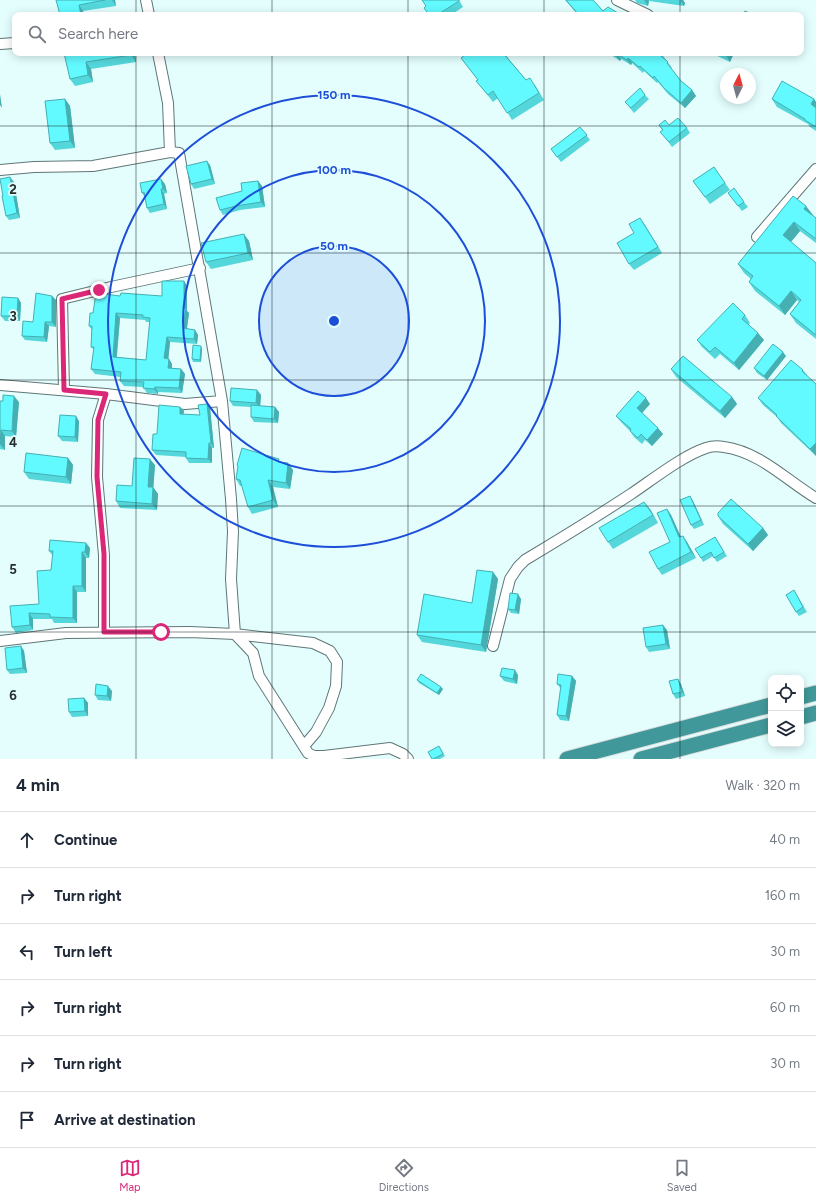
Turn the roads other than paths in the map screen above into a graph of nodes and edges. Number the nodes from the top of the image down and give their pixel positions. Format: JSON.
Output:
{"nodes":[{"id":1,"x":146,"y":0,"type":"edge"},
{"id":2,"x":617,"y":0,"type":"edge"},
{"id":3,"x":148,"y":12,"type":"edge"},
{"id":4,"x":642,"y":12,"type":"edge"},
{"id":5,"x":12,"y":43,"type":"edge"},
{"id":6,"x":0,"y":44,"type":"edge"},
{"id":7,"x":159,"y":56,"type":"edge"},
{"id":8,"x":170,"y":152,"type":"junction"},
{"id":9,"x":816,"y":169,"type":"edge"},
{"id":10,"x":0,"y":170,"type":"edge"},
{"id":11,"x":757,"y":237,"type":"dead end"},
{"id":12,"x":200,"y":268,"type":"junction"},
{"id":13,"x":0,"y":385,"type":"edge"},
{"id":14,"x":64,"y":390,"type":"junction"},
{"id":15,"x":106,"y":394,"type":"junction"},
{"id":16,"x":222,"y":401,"type":"junction"},
{"id":17,"x":816,"y":498,"type":"edge"},
{"id":18,"x":104,"y":632,"type":"junction"},
{"id":19,"x":235,"y":634,"type":"junction"},
{"id":20,"x":0,"y":641,"type":"edge"},
{"id":21,"x":493,"y":646,"type":"dead end"},
{"id":22,"x":816,"y":693,"type":"edge"},
{"id":23,"x":804,"y":696,"type":"edge"},
{"id":24,"x":768,"y":706,"type":"edge"},
{"id":25,"x":816,"y":713,"type":"edge"},
{"id":26,"x":804,"y":716,"type":"edge"},
{"id":27,"x":768,"y":726,"type":"edge"},
{"id":28,"x":304,"y":746,"type":"junction"},
{"id":29,"x":408,"y":759,"type":"edge"},
{"id":30,"x":567,"y":759,"type":"edge"},
{"id":31,"x":641,"y":759,"type":"edge"}],
"edges":[{"from":1,"to":3,"type":"street"},
{"from":2,"to":4,"type":"street"},
{"from":5,"to":6,"type":"street"},
{"from":7,"to":8,"type":"street"},
{"from":8,"to":10,"type":"street"},
{"from":8,"to":12,"type":"street"},
{"from":9,"to":11,"type":"street"},
{"from":12,"to":14,"type":"street"},
{"from":12,"to":16,"type":"street"},
{"from":13,"to":14,"type":"street"},
{"from":14,"to":15,"type":"street"},
{"from":15,"to":16,"type":"street"},
{"from":15,"to":18,"type":"street"},
{"from":16,"to":19,"type":"street"},
{"from":17,"to":21,"type":"street"},
{"from":18,"to":19,"type":"street"},
{"from":18,"to":20,"type":"street"},
{"from":19,"to":28,"type":"street"},
{"from":19,"to":28,"type":"street"},
{"from":22,"to":23,"type":"highway"},
{"from":24,"to":30,"type":"highway"},
{"from":25,"to":26,"type":"highway"},
{"from":27,"to":31,"type":"highway"},
{"from":28,"to":29,"type":"street"}]}
